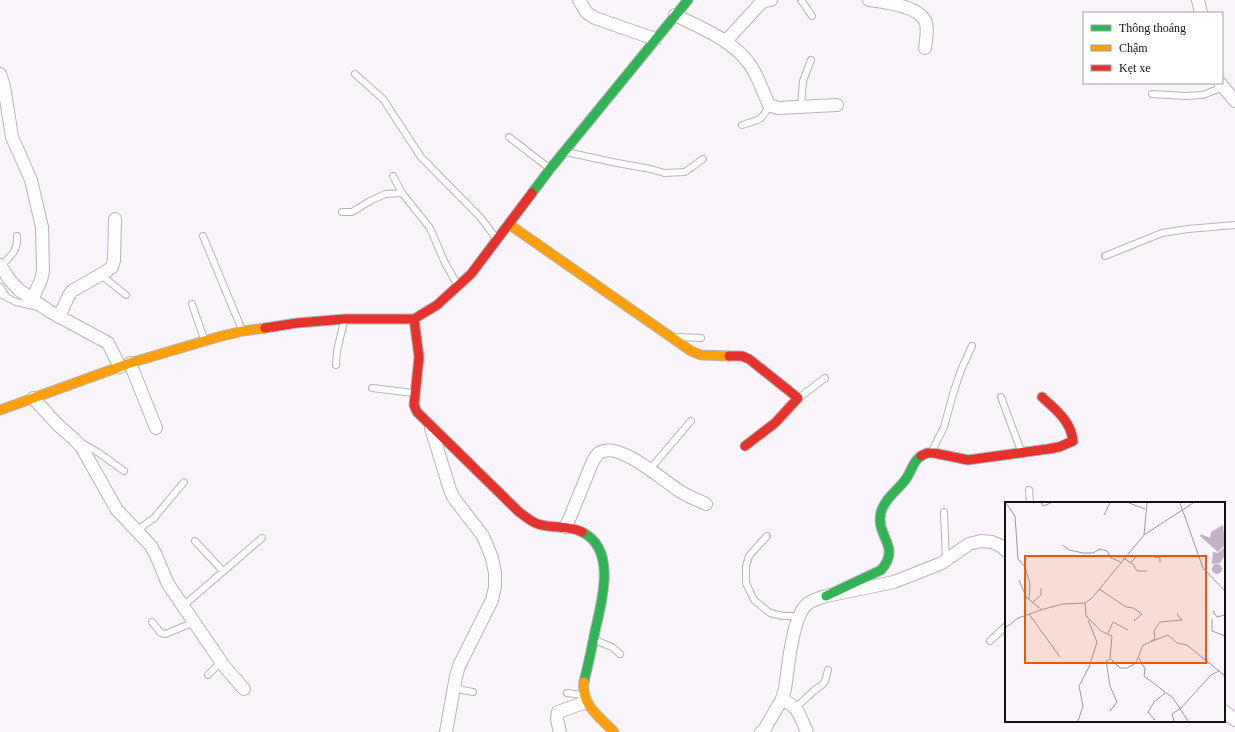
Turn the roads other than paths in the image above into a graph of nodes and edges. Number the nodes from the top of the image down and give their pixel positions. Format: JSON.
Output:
{"nodes":[{"id":1,"x":579,"y":0,"type":"edge"},
{"id":2,"x":688,"y":0,"type":"edge"},
{"id":3,"x":771,"y":0,"type":"edge"},
{"id":4,"x":801,"y":0,"type":"edge"},
{"id":5,"x":869,"y":0,"type":"edge"},
{"id":6,"x":1198,"y":0,"type":"edge"},
{"id":7,"x":1201,"y":12,"type":"edge"},
{"id":8,"x":675,"y":15,"type":"junction"},
{"id":9,"x":812,"y":16,"type":"dead end"},
{"id":10,"x":655,"y":39,"type":"junction"},
{"id":11,"x":726,"y":41,"type":"junction"},
{"id":12,"x":925,"y":48,"type":"dead end"},
{"id":13,"x":811,"y":60,"type":"dead end"},
{"id":14,"x":0,"y":74,"type":"edge"},
{"id":15,"x":355,"y":74,"type":"dead end"},
{"id":16,"x":1222,"y":85,"type":"edge"},
{"id":17,"x":1152,"y":94,"type":"dead end"},
{"id":18,"x":1235,"y":101,"type":"edge"},
{"id":19,"x":769,"y":105,"type":"junction"},
{"id":20,"x":837,"y":105,"type":"dead end"},
{"id":21,"x":801,"y":106,"type":"junction"},
{"id":22,"x":742,"y":125,"type":"dead end"},
{"id":23,"x":509,"y":137,"type":"dead end"},
{"id":24,"x":565,"y":152,"type":"junction"},
{"id":25,"x":703,"y":159,"type":"dead end"},
{"id":26,"x":550,"y":169,"type":"junction"},
{"id":27,"x":393,"y":176,"type":"dead end"},
{"id":28,"x":402,"y":193,"type":"junction"},
{"id":29,"x":342,"y":212,"type":"dead end"},
{"id":30,"x":115,"y":219,"type":"dead end"},
{"id":31,"x":510,"y":225,"type":"junction"},
{"id":32,"x":1235,"y":225,"type":"edge"},
{"id":33,"x":17,"y":236,"type":"dead end"},
{"id":34,"x":203,"y":236,"type":"dead end"},
{"id":35,"x":498,"y":240,"type":"junction"},
{"id":36,"x":1105,"y":256,"type":"dead end"},
{"id":37,"x":0,"y":265,"type":"edge"},
{"id":38,"x":101,"y":275,"type":"junction"},
{"id":39,"x":0,"y":287,"type":"edge"},
{"id":40,"x":458,"y":287,"type":"junction"},
{"id":41,"x":0,"y":294,"type":"edge"},
{"id":42,"x":126,"y":295,"type":"dead end"},
{"id":43,"x":7,"y":297,"type":"junction"},
{"id":44,"x":32,"y":300,"type":"junction"},
{"id":45,"x":192,"y":304,"type":"dead end"},
{"id":46,"x":44,"y":308,"type":"junction"},
{"id":47,"x":59,"y":316,"type":"junction"},
{"id":48,"x":345,"y":319,"type":"junction"},
{"id":49,"x":414,"y":319,"type":"junction"},
{"id":50,"x":243,"y":331,"type":"junction"},
{"id":51,"x":671,"y":337,"type":"junction"},
{"id":52,"x":701,"y":338,"type":"dead end"},
{"id":53,"x":205,"y":341,"type":"junction"},
{"id":54,"x":972,"y":346,"type":"dead end"},
{"id":55,"x":125,"y":365,"type":"junction"},
{"id":56,"x":336,"y":365,"type":"dead end"},
{"id":57,"x":825,"y":378,"type":"dead end"},
{"id":58,"x":372,"y":388,"type":"dead end"},
{"id":59,"x":415,"y":393,"type":"junction"},
{"id":60,"x":1002,"y":397,"type":"dead end"},
{"id":61,"x":1042,"y":397,"type":"dead end"},
{"id":62,"x":33,"y":398,"type":"junction"},
{"id":63,"x":798,"y":398,"type":"junction"},
{"id":64,"x":0,"y":410,"type":"edge"},
{"id":65,"x":691,"y":421,"type":"dead end"},
{"id":66,"x":430,"y":425,"type":"junction"},
{"id":67,"x":156,"y":428,"type":"dead end"},
{"id":68,"x":75,"y":440,"type":"junction"},
{"id":69,"x":745,"y":446,"type":"dead end"},
{"id":70,"x":931,"y":453,"type":"junction"},
{"id":71,"x":1022,"y":453,"type":"junction"},
{"id":72,"x":650,"y":469,"type":"junction"},
{"id":73,"x":124,"y":472,"type":"dead end"},
{"id":74,"x":184,"y":482,"type":"dead end"},
{"id":75,"x":1029,"y":490,"type":"dead end"},
{"id":76,"x":1030,"y":502,"type":"edge"},
{"id":77,"x":706,"y":504,"type":"dead end"},
{"id":78,"x":944,"y":512,"type":"dead end"},
{"id":79,"x":566,"y":527,"type":"junction"},
{"id":80,"x":136,"y":531,"type":"junction"},
{"id":81,"x":767,"y":536,"type":"dead end"},
{"id":82,"x":262,"y":538,"type":"dead end"},
{"id":83,"x":195,"y":541,"type":"dead end"},
{"id":84,"x":1005,"y":550,"type":"edge"},
{"id":85,"x":946,"y":561,"type":"junction"},
{"id":86,"x":223,"y":571,"type":"junction"},
{"id":87,"x":826,"y":596,"type":"junction"},
{"id":88,"x":183,"y":606,"type":"junction"},
{"id":89,"x":799,"y":616,"type":"junction"},
{"id":90,"x":152,"y":622,"type":"dead end"},
{"id":91,"x":195,"y":622,"type":"junction"},
{"id":92,"x":1005,"y":627,"type":"edge"},
{"id":93,"x":594,"y":639,"type":"junction"},
{"id":94,"x":990,"y":641,"type":"dead end"},
{"id":95,"x":620,"y":654,"type":"dead end"},
{"id":96,"x":220,"y":659,"type":"junction"},
{"id":97,"x":828,"y":670,"type":"dead end"},
{"id":98,"x":208,"y":674,"type":"dead end"},
{"id":99,"x":454,"y":686,"type":"junction"},
{"id":100,"x":244,"y":689,"type":"dead end"},
{"id":101,"x":473,"y":692,"type":"dead end"},
{"id":102,"x":566,"y":694,"type":"dead end"},
{"id":103,"x":585,"y":699,"type":"junction"},
{"id":104,"x":782,"y":699,"type":"junction"},
{"id":105,"x":795,"y":708,"type":"junction"},
{"id":106,"x":1225,"y":712,"type":"edge"},
{"id":107,"x":1235,"y":720,"type":"edge"},
{"id":108,"x":446,"y":732,"type":"edge"},
{"id":109,"x":560,"y":732,"type":"edge"},
{"id":110,"x":614,"y":732,"type":"edge"},
{"id":111,"x":761,"y":732,"type":"edge"},
{"id":112,"x":807,"y":732,"type":"edge"}],
"edges":[{"from":1,"to":10,"type":"street"},
{"from":2,"to":8,"type":"street"},
{"from":3,"to":11,"type":"street"},
{"from":4,"to":9,"type":"lane"},
{"from":5,"to":12,"type":"street"},
{"from":6,"to":7,"type":"street"},
{"from":8,"to":10,"type":"street"},
{"from":8,"to":11,"type":"street"},
{"from":10,"to":24,"type":"street"},
{"from":11,"to":19,"type":"street"},
{"from":13,"to":21,"type":"lane"},
{"from":14,"to":44,"type":"street"},
{"from":15,"to":35,"type":"lane"},
{"from":16,"to":17,"type":"lane"},
{"from":16,"to":18,"type":"street"},
{"from":19,"to":21,"type":"street"},
{"from":19,"to":22,"type":"lane"},
{"from":20,"to":21,"type":"street"},
{"from":23,"to":26,"type":"lane"},
{"from":24,"to":25,"type":"lane"},
{"from":24,"to":26,"type":"street"},
{"from":26,"to":31,"type":"street"},
{"from":27,"to":28,"type":"lane"},
{"from":28,"to":29,"type":"lane"},
{"from":28,"to":40,"type":"lane"},
{"from":30,"to":38,"type":"street"},
{"from":31,"to":35,"type":"street"},
{"from":31,"to":51,"type":"street"},
{"from":32,"to":36,"type":"lane"},
{"from":33,"to":37,"type":"lane"},
{"from":34,"to":50,"type":"lane"},
{"from":35,"to":40,"type":"street"},
{"from":37,"to":44,"type":"street"},
{"from":38,"to":42,"type":"lane"},
{"from":38,"to":47,"type":"street"},
{"from":39,"to":43,"type":"lane"},
{"from":40,"to":49,"type":"street"},
{"from":41,"to":43,"type":"lane"},
{"from":43,"to":46,"type":"lane"},
{"from":44,"to":46,"type":"street"},
{"from":45,"to":53,"type":"lane"},
{"from":46,"to":47,"type":"street"},
{"from":47,"to":55,"type":"street"},
{"from":48,"to":49,"type":"street"},
{"from":48,"to":50,"type":"street"},
{"from":48,"to":56,"type":"lane"},
{"from":49,"to":59,"type":"street"},
{"from":50,"to":53,"type":"street"},
{"from":51,"to":52,"type":"lane"},
{"from":51,"to":63,"type":"street"},
{"from":53,"to":55,"type":"street"},
{"from":54,"to":70,"type":"lane"},
{"from":55,"to":62,"type":"street"},
{"from":55,"to":67,"type":"street"},
{"from":57,"to":63,"type":"lane"},
{"from":58,"to":59,"type":"lane"},
{"from":59,"to":66,"type":"street"},
{"from":60,"to":71,"type":"lane"},
{"from":61,"to":71,"type":"street"},
{"from":62,"to":64,"type":"street"},
{"from":62,"to":68,"type":"street"},
{"from":63,"to":69,"type":"street"},
{"from":65,"to":72,"type":"lane"},
{"from":66,"to":79,"type":"street"},
{"from":66,"to":99,"type":"street"},
{"from":68,"to":73,"type":"lane"},
{"from":68,"to":80,"type":"street"},
{"from":70,"to":71,"type":"street"},
{"from":70,"to":87,"type":"street"},
{"from":72,"to":77,"type":"street"},
{"from":72,"to":79,"type":"street"},
{"from":74,"to":80,"type":"lane"},
{"from":75,"to":76,"type":"lane"},
{"from":78,"to":85,"type":"lane"},
{"from":79,"to":93,"type":"street"},
{"from":80,"to":88,"type":"street"},
{"from":81,"to":89,"type":"lane"},
{"from":82,"to":86,"type":"lane"},
{"from":83,"to":86,"type":"lane"},
{"from":84,"to":85,"type":"street"},
{"from":85,"to":87,"type":"street"},
{"from":86,"to":88,"type":"lane"},
{"from":87,"to":89,"type":"street"},
{"from":88,"to":91,"type":"street"},
{"from":89,"to":104,"type":"street"},
{"from":90,"to":91,"type":"lane"},
{"from":91,"to":96,"type":"street"},
{"from":92,"to":94,"type":"lane"},
{"from":93,"to":95,"type":"lane"},
{"from":93,"to":103,"type":"street"},
{"from":96,"to":98,"type":"lane"},
{"from":96,"to":100,"type":"street"},
{"from":97,"to":105,"type":"lane"},
{"from":99,"to":101,"type":"lane"},
{"from":99,"to":108,"type":"street"},
{"from":102,"to":103,"type":"lane"},
{"from":103,"to":109,"type":"street"},
{"from":103,"to":110,"type":"street"},
{"from":104,"to":105,"type":"street"},
{"from":104,"to":111,"type":"street"},
{"from":105,"to":112,"type":"street"},
{"from":106,"to":107,"type":"street"}]}
